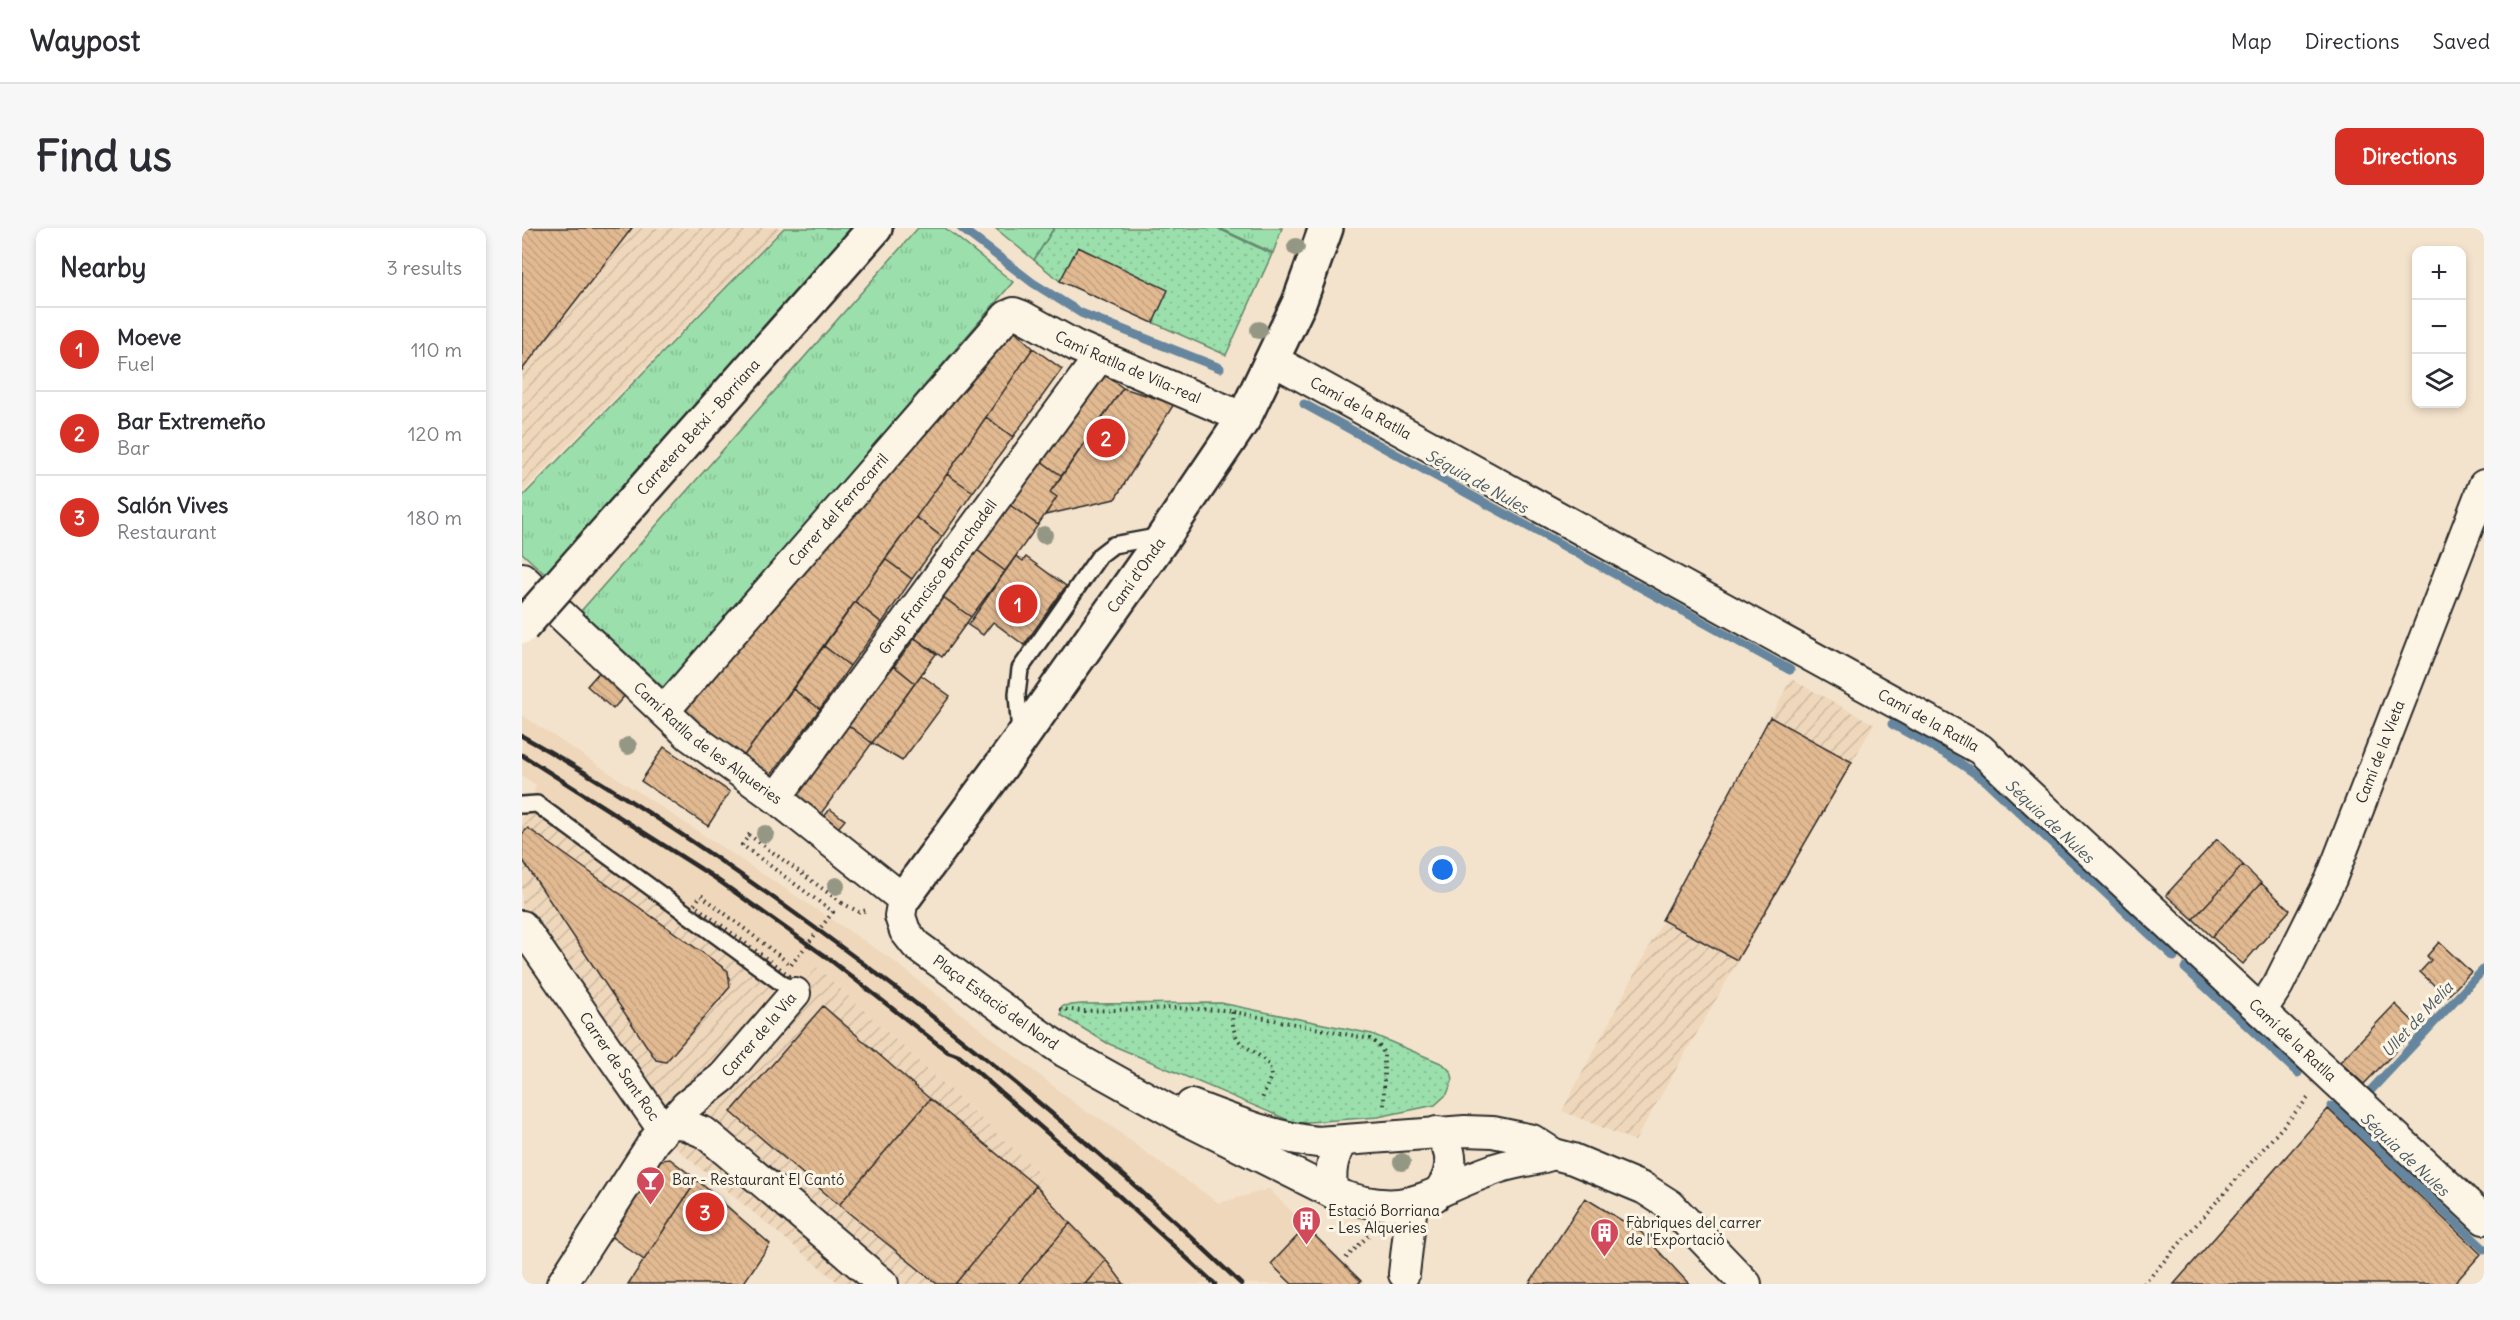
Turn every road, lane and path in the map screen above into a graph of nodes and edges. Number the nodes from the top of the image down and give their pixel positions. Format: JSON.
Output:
{"nodes":[{"id":1,"x":875,"y":228,"type":"edge"},
{"id":2,"x":1326,"y":228,"type":"edge"},
{"id":3,"x":1014,"y":314,"type":"joint"},
{"id":4,"x":1100,"y":356,"type":"junction"},
{"id":5,"x":1273,"y":360,"type":"junction"},
{"id":6,"x":1244,"y":418,"type":"junction"},
{"id":7,"x":2484,"y":485,"type":"edge"},
{"id":8,"x":522,"y":578,"type":"edge"},
{"id":9,"x":522,"y":627,"type":"edge"},
{"id":10,"x":664,"y":711,"type":"junction"},
{"id":11,"x":776,"y":798,"type":"junction"},
{"id":12,"x":522,"y":805,"type":"edge"},
{"id":13,"x":903,"y":899,"type":"junction"},
{"id":14,"x":867,"y":910,"type":"dead end"},
{"id":15,"x":522,"y":926,"type":"edge"},
{"id":16,"x":793,"y":984,"type":"junction"},
{"id":17,"x":1054,"y":1006,"type":"dead end"},
{"id":18,"x":1232,"y":1011,"type":"junction"},
{"id":19,"x":2261,"y":1011,"type":"junction"},
{"id":20,"x":2329,"y":1074,"type":"junction"},
{"id":21,"x":1121,"y":1082,"type":"junction"},
{"id":22,"x":1261,"y":1103,"type":"dead end"},
{"id":23,"x":1384,"y":1113,"type":"dead end"},
{"id":24,"x":670,"y":1123,"type":"junction"},
{"id":25,"x":1437,"y":1132,"type":"junction"},
{"id":26,"x":1342,"y":1141,"type":"junction"},
{"id":27,"x":1539,"y":1152,"type":"junction"},
{"id":28,"x":1333,"y":1193,"type":"junction"},
{"id":29,"x":1423,"y":1200,"type":"junction"},
{"id":30,"x":2484,"y":1219,"type":"edge"},
{"id":31,"x":1376,"y":1228,"type":"dead end"},
{"id":32,"x":1346,"y":1258,"type":"dead end"},
{"id":33,"x":1404,"y":1274,"type":"dead end"},
{"id":34,"x":562,"y":1284,"type":"edge"},
{"id":35,"x":883,"y":1284,"type":"edge"},
{"id":36,"x":1746,"y":1284,"type":"edge"},
{"id":37,"x":2144,"y":1284,"type":"edge"}],
"edges":[{"from":1,"to":9,"type":"street","name":"Carretera Betxí - Borriana","bridge":true},
{"from":2,"to":5,"type":"street","name":"Camí d'Onda"},
{"from":3,"to":4,"type":"street","name":"Camí Ratlla de Vila-real"},
{"from":3,"to":10,"type":"street","name":"Carrer del Ferrocarril"},
{"from":4,"to":6,"type":"street","name":"Camí Ratlla de Vila-real"},
{"from":4,"to":11,"type":"street","name":"Grup Francisco Branchadell"},
{"from":5,"to":6,"type":"street","name":"Camí d'Onda"},
{"from":5,"to":19,"type":"street","name":"Camí de la Ratlla"},
{"from":6,"to":13,"type":"street","name":"Camí d'Onda"},
{"from":7,"to":19,"type":"street","name":"Camí de la Vieta"},
{"from":8,"to":10,"type":"street","name":"Camí Ratlla de les Alqueries"},
{"from":10,"to":11,"type":"street","name":"Camí Ratlla de les Alqueries"},
{"from":11,"to":13,"type":"street","name":"Camí Ratlla de les Alqueries"},
{"from":12,"to":16,"type":"lane","name":"Carrer de la Via"},
{"from":13,"to":21,"type":"street","name":"Plaça Estació del Nord"},
{"from":14,"to":16,"type":"path","bridge":true},
{"from":15,"to":24,"type":"street","name":"Carrer de Sant Roc"},
{"from":16,"to":24,"type":"street","name":"Carrer de la Via"},
{"from":17,"to":18,"type":"path"},
{"from":18,"to":22,"type":"path"},
{"from":18,"to":23,"type":"path"},
{"from":19,"to":20,"type":"street","name":"Camí de la Ratlla"},
{"from":20,"to":30,"type":"street","name":"Camí de la Ratlla"},
{"from":20,"to":37,"type":"path"},
{"from":21,"to":26,"type":"street","name":"Plaça Estació del Nord"},
{"from":21,"to":28,"type":"street","name":"Plaça Estació del Nord"},
{"from":24,"to":34,"type":"street","name":"Carrer de la Via"},
{"from":24,"to":35,"type":"street","name":"Carrer de Sant Roc"},
{"from":25,"to":26,"type":"street","name":"Plaça Estació del Nord"},
{"from":25,"to":27,"type":"street","name":"Plaça Estació del Nord"},
{"from":25,"to":29,"type":"street"},
{"from":26,"to":28,"type":"street"},
{"from":27,"to":29,"type":"street","name":"Plaça Estació del Nord"},
{"from":27,"to":36,"type":"street"},
{"from":28,"to":29,"type":"street","name":"Plaça Estació del Nord"},
{"from":29,"to":33,"type":"street"},
{"from":31,"to":32,"type":"path"}]}
